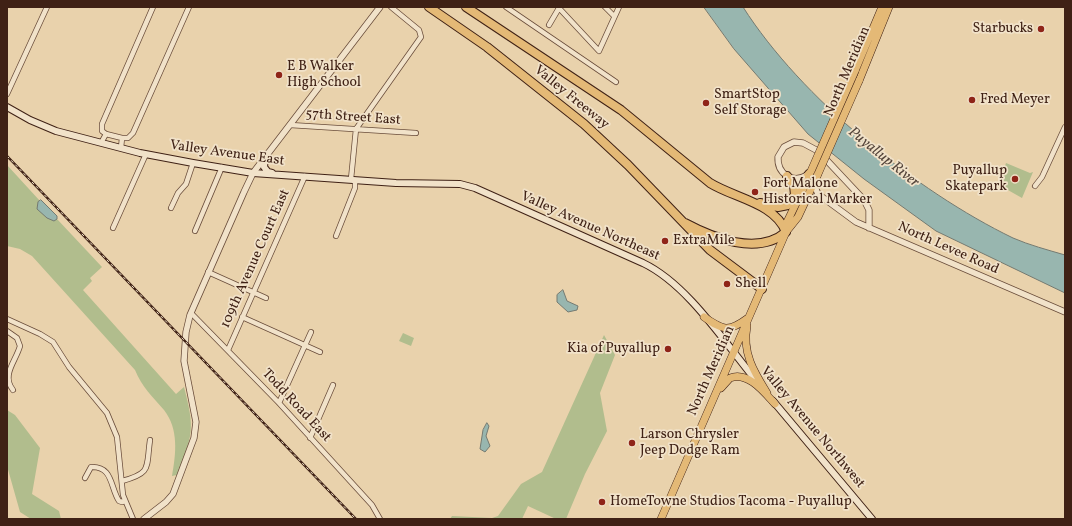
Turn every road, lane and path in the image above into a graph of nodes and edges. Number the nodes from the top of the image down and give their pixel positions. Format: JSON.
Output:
{"nodes":[{"id":1,"x":47,"y":7,"type":"edge"},
{"id":2,"x":153,"y":7,"type":"edge"},
{"id":3,"x":189,"y":7,"type":"edge"},
{"id":4,"x":380,"y":7,"type":"edge"},
{"id":5,"x":391,"y":7,"type":"edge"},
{"id":6,"x":429,"y":7,"type":"edge"},
{"id":7,"x":466,"y":7,"type":"edge"},
{"id":8,"x":506,"y":7,"type":"edge"},
{"id":9,"x":605,"y":7,"type":"edge"},
{"id":10,"x":619,"y":7,"type":"edge"},
{"id":11,"x":882,"y":7,"type":"edge"},
{"id":12,"x":889,"y":7,"type":"edge"},
{"id":13,"x":559,"y":8,"type":"edge"},
{"id":14,"x":614,"y":16,"type":"junction"},
{"id":15,"x":549,"y":25,"type":"dead end"},
{"id":16,"x":616,"y":82,"type":"dead end"},
{"id":17,"x":7,"y":94,"type":"edge"},
{"id":18,"x":7,"y":107,"type":"edge"},
{"id":19,"x":290,"y":125,"type":"junction"},
{"id":20,"x":1065,"y":126,"type":"edge"},
{"id":21,"x":356,"y":129,"type":"junction"},
{"id":22,"x":416,"y":133,"type":"dead end"},
{"id":23,"x":106,"y":134,"type":"junction"},
{"id":24,"x":122,"y":138,"type":"junction"},
{"id":25,"x":101,"y":143,"type":"junction"},
{"id":26,"x":121,"y":148,"type":"junction"},
{"id":27,"x":146,"y":154,"type":"junction"},
{"id":28,"x":265,"y":158,"type":"junction"},
{"id":29,"x":193,"y":163,"type":"junction"},
{"id":30,"x":222,"y":167,"type":"junction"},
{"id":31,"x":253,"y":173,"type":"junction"},
{"id":32,"x":276,"y":174,"type":"junction"},
{"id":33,"x":814,"y":174,"type":"junction"},
{"id":34,"x":305,"y":176,"type":"junction"},
{"id":35,"x":787,"y":176,"type":"junction"},
{"id":36,"x":353,"y":180,"type":"junction"},
{"id":37,"x":452,"y":184,"type":"joint"},
{"id":38,"x":1035,"y":186,"type":"dead end"},
{"id":39,"x":795,"y":195,"type":"junction"},
{"id":40,"x":740,"y":198,"type":"junction"},
{"id":41,"x":827,"y":200,"type":"junction"},
{"id":42,"x":804,"y":203,"type":"junction"},
{"id":43,"x":171,"y":208,"type":"dead end"},
{"id":44,"x":685,"y":223,"type":"junction"},
{"id":45,"x":113,"y":228,"type":"dead end"},
{"id":46,"x":869,"y":228,"type":"junction"},
{"id":47,"x":195,"y":230,"type":"dead end"},
{"id":48,"x":786,"y":232,"type":"junction"},
{"id":49,"x":336,"y":236,"type":"dead end"},
{"id":50,"x":208,"y":272,"type":"junction"},
{"id":51,"x":762,"y":289,"type":"junction"},
{"id":52,"x":253,"y":292,"type":"junction"},
{"id":53,"x":266,"y":298,"type":"dead end"},
{"id":54,"x":1065,"y":312,"type":"edge"},
{"id":55,"x":191,"y":313,"type":"junction"},
{"id":56,"x":242,"y":317,"type":"junction"},
{"id":57,"x":704,"y":317,"type":"junction"},
{"id":58,"x":750,"y":317,"type":"junction"},
{"id":59,"x":7,"y":319,"type":"edge"},
{"id":60,"x":7,"y":331,"type":"edge"},
{"id":61,"x":311,"y":332,"type":"dead end"},
{"id":62,"x":305,"y":345,"type":"junction"},
{"id":63,"x":228,"y":350,"type":"junction"},
{"id":64,"x":320,"y":352,"type":"dead end"},
{"id":65,"x":733,"y":353,"type":"junction"},
{"id":66,"x":333,"y":385,"type":"dead end"},
{"id":67,"x":12,"y":390,"type":"dead end"},
{"id":68,"x":767,"y":393,"type":"junction"},
{"id":69,"x":714,"y":396,"type":"junction"},
{"id":70,"x":279,"y":403,"type":"junction"},
{"id":71,"x":775,"y":404,"type":"junction"},
{"id":72,"x":310,"y":438,"type":"junction"},
{"id":73,"x":150,"y":440,"type":"dead end"},
{"id":74,"x":85,"y":478,"type":"dead end"},
{"id":75,"x":122,"y":481,"type":"junction"},
{"id":76,"x":125,"y":501,"type":"junction"},
{"id":77,"x":133,"y":519,"type":"edge"},
{"id":78,"x":144,"y":519,"type":"edge"},
{"id":79,"x":380,"y":519,"type":"edge"},
{"id":80,"x":661,"y":519,"type":"edge"},
{"id":81,"x":872,"y":519,"type":"edge"}],
"edges":[{"from":1,"to":17,"type":"street"},
{"from":2,"to":23,"type":"street"},
{"from":3,"to":24,"type":"street"},
{"from":4,"to":19,"type":"street"},
{"from":5,"to":21,"type":"street"},
{"from":6,"to":44,"type":"highway","name":"Valley Freeway"},
{"from":7,"to":40,"type":"highway","name":"Valley Freeway"},
{"from":8,"to":16,"type":"street"},
{"from":9,"to":14,"type":"street"},
{"from":10,"to":14,"type":"street"},
{"from":11,"to":33,"type":"main road","name":"North Meridian","bridge":true},
{"from":12,"to":33,"type":"main road","name":"North Meridian","bridge":true},
{"from":13,"to":14,"type":"street"},
{"from":13,"to":15,"type":"street"},
{"from":18,"to":25,"type":"main road","name":"Valley Avenue East"},
{"from":19,"to":21,"type":"street","name":"57th Street East"},
{"from":19,"to":28,"type":"street"},
{"from":20,"to":38,"type":"street"},
{"from":21,"to":22,"type":"street","name":"57th Street East"},
{"from":21,"to":36,"type":"street"},
{"from":23,"to":24,"type":"street"},
{"from":23,"to":25,"type":"street"},
{"from":24,"to":26,"type":"street"},
{"from":25,"to":26,"type":"main road","name":"Valley Avenue East"},
{"from":26,"to":27,"type":"main road","name":"Valley Avenue East"},
{"from":27,"to":29,"type":"main road","name":"Valley Avenue East"},
{"from":27,"to":45,"type":"street"},
{"from":28,"to":31,"type":"street"},
{"from":28,"to":32,"type":"main road"},
{"from":29,"to":30,"type":"main road","name":"Valley Avenue East"},
{"from":29,"to":43,"type":"street"},
{"from":30,"to":31,"type":"main road","name":"Valley Avenue East"},
{"from":30,"to":47,"type":"street"},
{"from":31,"to":32,"type":"main road","name":"Valley Avenue East"},
{"from":31,"to":50,"type":"street"},
{"from":32,"to":34,"type":"main road","name":"Valley Avenue East"},
{"from":33,"to":35,"type":"street"},
{"from":33,"to":39,"type":"highway"},
{"from":33,"to":41,"type":"street","name":"North Levee Road"},
{"from":33,"to":42,"type":"main road","name":"North Meridian"},
{"from":33,"to":48,"type":"main road","name":"North Meridian"},
{"from":34,"to":36,"type":"main road","name":"Valley Avenue East"},
{"from":34,"to":52,"type":"street","name":"109th Avenue Court East"},
{"from":35,"to":39,"type":"highway"},
{"from":35,"to":46,"type":"street"},
{"from":36,"to":37,"type":"main road","name":"Valley Avenue East"},
{"from":36,"to":49,"type":"street"},
{"from":37,"to":57,"type":"main road","name":"Valley Avenue Northeast"},
{"from":39,"to":40,"type":"highway"},
{"from":40,"to":48,"type":"highway"},
{"from":41,"to":42,"type":"street"},
{"from":41,"to":46,"type":"street","name":"North Levee Road"},
{"from":42,"to":48,"type":"main road","name":"North Meridian"},
{"from":44,"to":48,"type":"highway"},
{"from":44,"to":51,"type":"highway"},
{"from":46,"to":54,"type":"street","name":"North Levee Road"},
{"from":48,"to":51,"type":"main road","name":"North Meridian"},
{"from":50,"to":52,"type":"street"},
{"from":50,"to":55,"type":"street"},
{"from":51,"to":58,"type":"main road","name":"North Meridian"},
{"from":52,"to":53,"type":"street"},
{"from":52,"to":56,"type":"street","name":"109th Avenue Court East"},
{"from":55,"to":63,"type":"street","name":"Todd Road East"},
{"from":55,"to":78,"type":"street"},
{"from":56,"to":62,"type":"street"},
{"from":56,"to":63,"type":"street","name":"109th Avenue Court East"},
{"from":57,"to":58,"type":"main road"},
{"from":57,"to":65,"type":"main road","name":"Valley Avenue Northeast"},
{"from":58,"to":65,"type":"main road","name":"North Meridian"},
{"from":58,"to":68,"type":"main road"},
{"from":59,"to":75,"type":"street"},
{"from":60,"to":67,"type":"street"},
{"from":61,"to":62,"type":"street"},
{"from":62,"to":64,"type":"street"},
{"from":62,"to":70,"type":"street"},
{"from":63,"to":70,"type":"street","name":"Todd Road East"},
{"from":65,"to":68,"type":"main road","name":"Valley Avenue Northwest"},
{"from":65,"to":69,"type":"main road","name":"North Meridian"},
{"from":66,"to":72,"type":"street"},
{"from":68,"to":71,"type":"main road","name":"Valley Avenue Northwest"},
{"from":69,"to":71,"type":"main road"},
{"from":69,"to":80,"type":"main road","name":"North Meridian"},
{"from":70,"to":72,"type":"street","name":"Todd Road East"},
{"from":71,"to":81,"type":"main road","name":"Valley Avenue Northwest"},
{"from":72,"to":79,"type":"street","name":"Todd Road East"},
{"from":73,"to":75,"type":"street"},
{"from":74,"to":76,"type":"street"},
{"from":75,"to":76,"type":"street"},
{"from":76,"to":77,"type":"street"}]}
